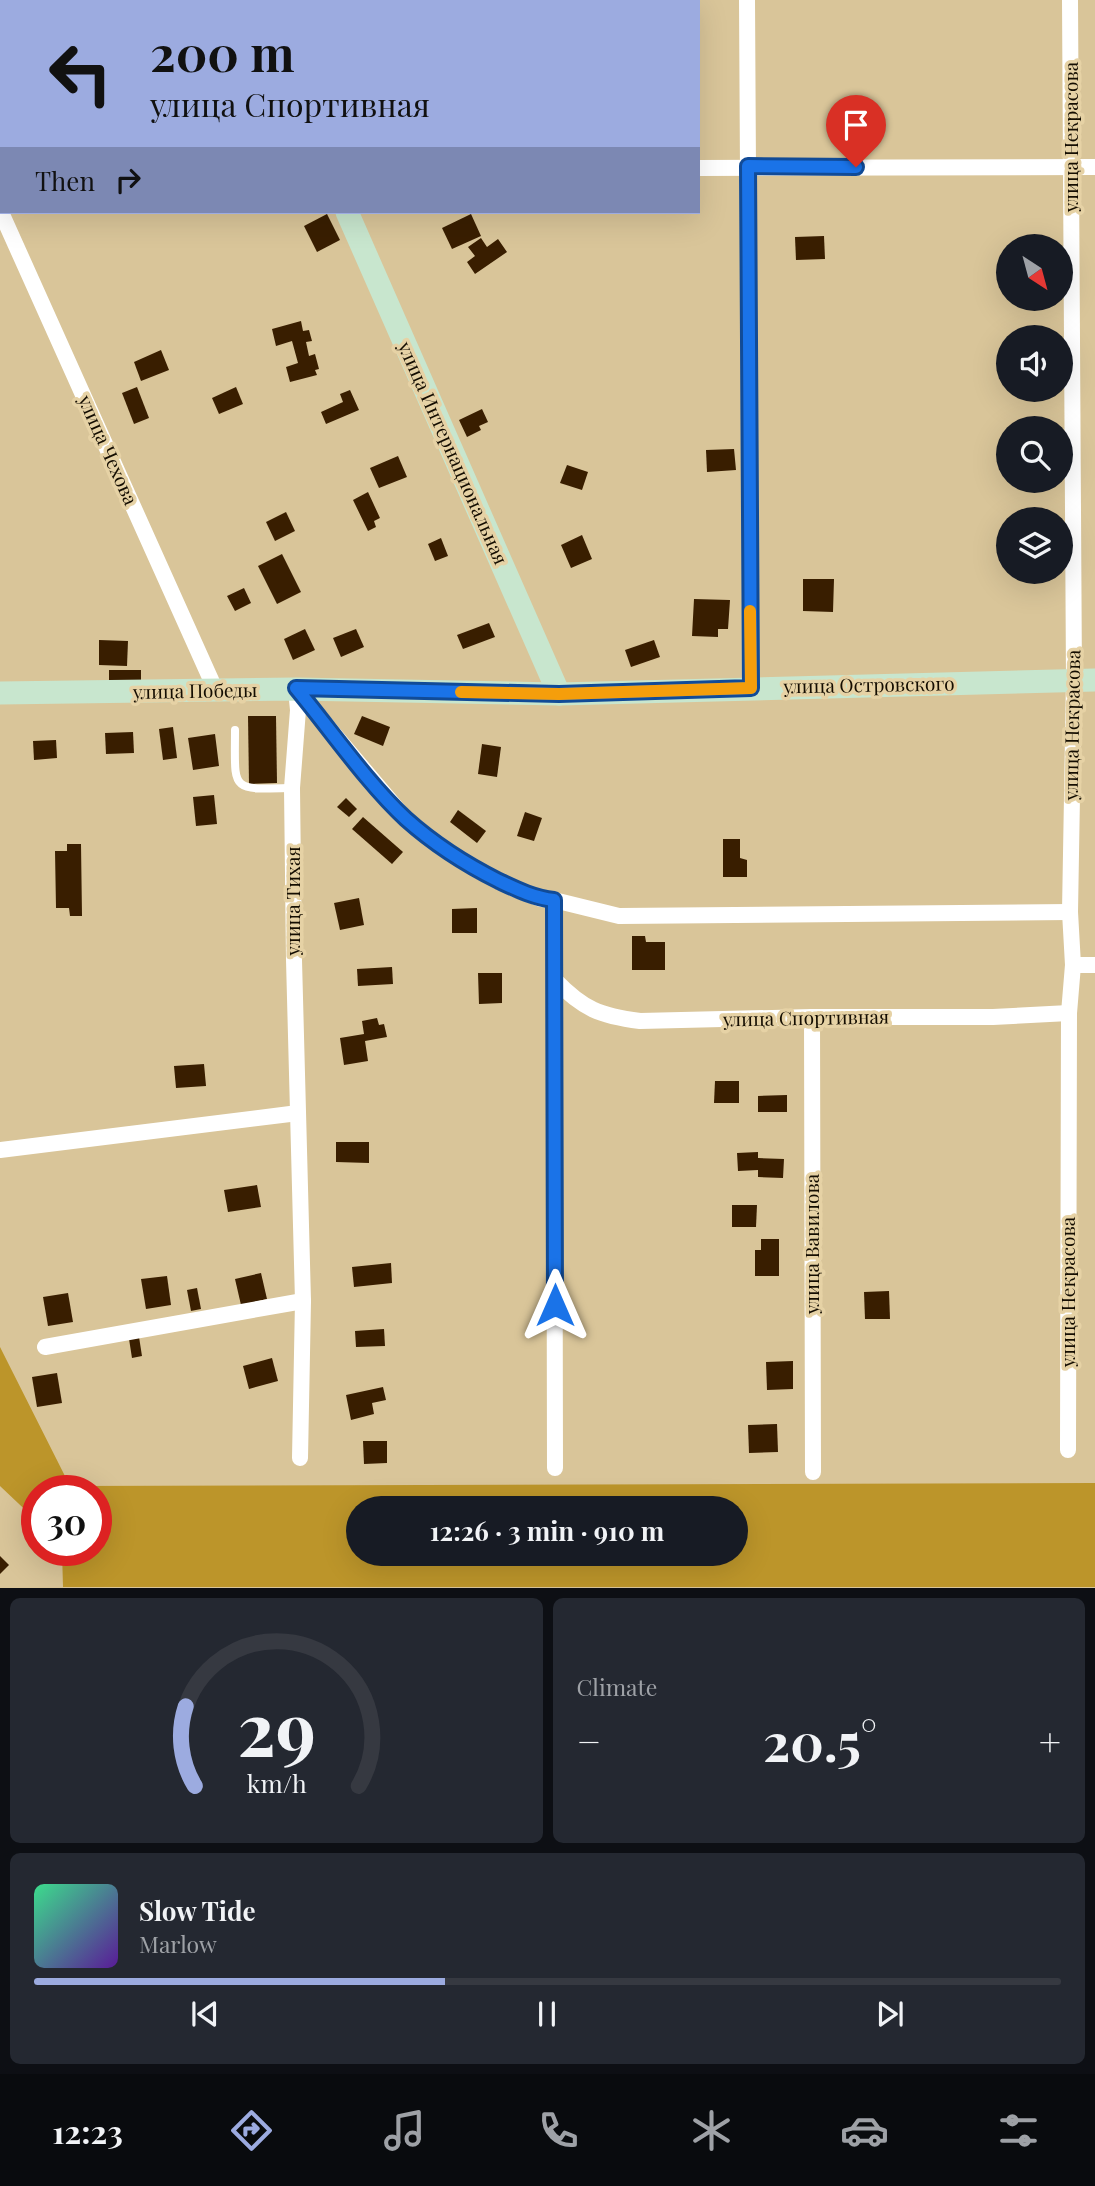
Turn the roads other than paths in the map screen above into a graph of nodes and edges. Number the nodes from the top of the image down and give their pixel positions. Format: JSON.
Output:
{"nodes":[{"id":1,"x":747,"y":0,"type":"edge"},
{"id":2,"x":1070,"y":0,"type":"edge"},
{"id":3,"x":748,"y":166,"type":"junction"},
{"id":4,"x":1072,"y":167,"type":"junction"},
{"id":5,"x":1095,"y":167,"type":"edge"},
{"id":6,"x":700,"y":168,"type":"edge"},
{"id":7,"x":2,"y":214,"type":"edge"},
{"id":8,"x":348,"y":214,"type":"edge"},
{"id":9,"x":1084,"y":680,"type":"edge"},
{"id":10,"x":296,"y":688,"type":"junction"},
{"id":11,"x":751,"y":688,"type":"junction"},
{"id":12,"x":216,"y":691,"type":"junction"},
{"id":13,"x":0,"y":693,"type":"edge"},
{"id":14,"x":559,"y":694,"type":"junction"},
{"id":15,"x":235,"y":730,"type":"dead end"},
{"id":16,"x":292,"y":788,"type":"junction"},
{"id":17,"x":554,"y":900,"type":"junction"},
{"id":18,"x":1070,"y":912,"type":"junction"},
{"id":19,"x":1073,"y":965,"type":"junction"},
{"id":20,"x":1095,"y":965,"type":"edge"},
{"id":21,"x":555,"y":979,"type":"junction"},
{"id":22,"x":1069,"y":1013,"type":"junction"},
{"id":23,"x":812,"y":1017,"type":"junction"},
{"id":24,"x":298,"y":1113,"type":"junction"},
{"id":25,"x":0,"y":1150,"type":"edge"},
{"id":26,"x":303,"y":1301,"type":"junction"},
{"id":27,"x":45,"y":1346,"type":"dead end"},
{"id":28,"x":1068,"y":1450,"type":"dead end"},
{"id":29,"x":300,"y":1458,"type":"dead end"},
{"id":30,"x":555,"y":1468,"type":"dead end"},
{"id":31,"x":813,"y":1472,"type":"dead end"}],
"edges":[{"from":1,"to":3,"type":"street"},
{"from":2,"to":4,"type":"street","name":"улица Некрасова"},
{"from":3,"to":4,"type":"street"},
{"from":3,"to":6,"type":"street"},
{"from":3,"to":11,"type":"street"},
{"from":4,"to":5,"type":"street"},
{"from":4,"to":9,"type":"street","name":"улица Некрасова"},
{"from":7,"to":12,"type":"street","name":"улица Чехова"},
{"from":8,"to":14,"type":"main road","name":"улица Интернациональная"},
{"from":9,"to":11,"type":"main road","name":"улица Островского"},
{"from":9,"to":18,"type":"street","name":"улица Некрасова"},
{"from":10,"to":12,"type":"main road","name":"улица Победы"},
{"from":10,"to":14,"type":"main road","name":"улица Победы"},
{"from":10,"to":16,"type":"street","name":"улица Тихая"},
{"from":10,"to":17,"type":"street"},
{"from":11,"to":14,"type":"main road","name":"улица Островского"},
{"from":12,"to":13,"type":"main road","name":"улица Победы"},
{"from":15,"to":16,"type":"lane"},
{"from":16,"to":24,"type":"street","name":"улица Тихая"},
{"from":17,"to":18,"type":"street"},
{"from":17,"to":21,"type":"street"},
{"from":18,"to":19,"type":"street","name":"улица Некрасова"},
{"from":19,"to":20,"type":"street"},
{"from":19,"to":22,"type":"street","name":"улица Некрасова"},
{"from":21,"to":23,"type":"street","name":"улица Спортивная"},
{"from":21,"to":30,"type":"street"},
{"from":22,"to":23,"type":"street","name":"улица Спортивная"},
{"from":22,"to":28,"type":"street","name":"улица Некрасова"},
{"from":23,"to":31,"type":"street","name":"улица Вавилова"},
{"from":24,"to":25,"type":"street"},
{"from":24,"to":26,"type":"street","name":"улица Тихая"},
{"from":26,"to":27,"type":"street"},
{"from":26,"to":29,"type":"street","name":"улица Тихая"}]}
